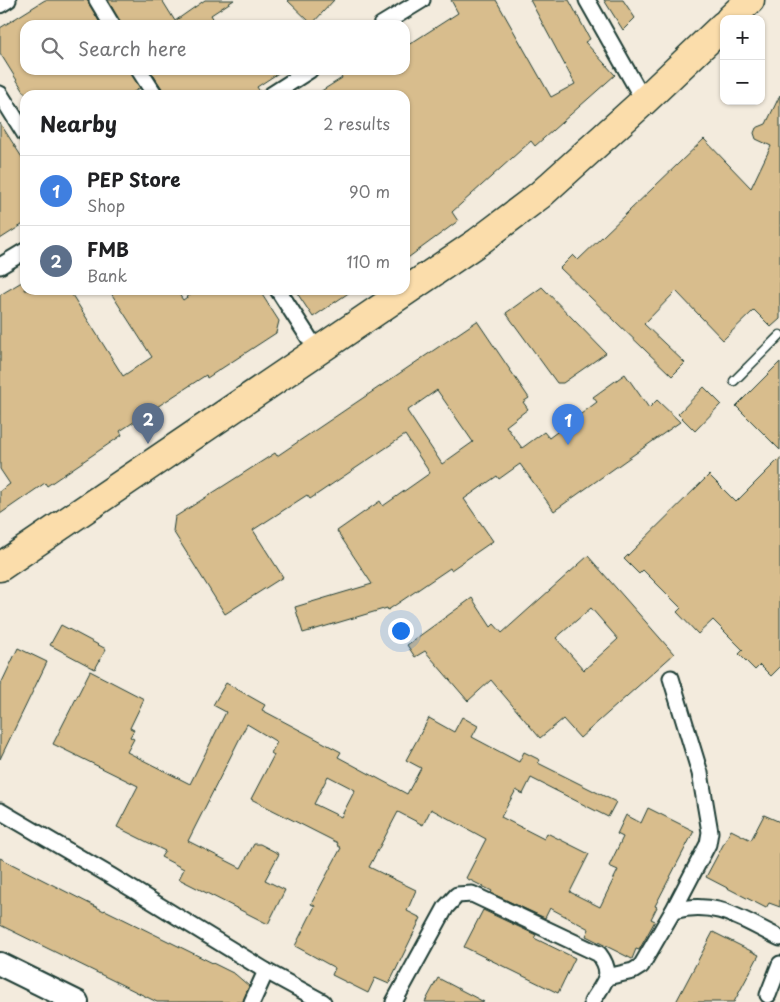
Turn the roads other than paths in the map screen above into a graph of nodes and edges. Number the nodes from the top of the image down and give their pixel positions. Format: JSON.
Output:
{"nodes":[{"id":1,"x":8,"y":0,"type":"edge"},
{"id":2,"x":97,"y":0,"type":"edge"},
{"id":3,"x":422,"y":0,"type":"edge"},
{"id":4,"x":587,"y":0,"type":"edge"},
{"id":5,"x":750,"y":0,"type":"edge"},
{"id":6,"x":0,"y":5,"type":"edge"},
{"id":7,"x":734,"y":15,"type":"edge"},
{"id":8,"x":109,"y":20,"type":"edge"},
{"id":9,"x":389,"y":20,"type":"edge"},
{"id":10,"x":720,"y":29,"type":"edge"},
{"id":11,"x":143,"y":75,"type":"edge"},
{"id":12,"x":302,"y":75,"type":"edge"},
{"id":13,"x":152,"y":90,"type":"edge"},
{"id":14,"x":279,"y":90,"type":"edge"},
{"id":15,"x":0,"y":94,"type":"edge"},
{"id":16,"x":644,"y":100,"type":"junction"},
{"id":17,"x":20,"y":126,"type":"edge"},
{"id":18,"x":20,"y":254,"type":"edge"},
{"id":19,"x":0,"y":266,"type":"edge"},
{"id":20,"x":410,"y":289,"type":"edge"},
{"id":21,"x":281,"y":295,"type":"edge"},
{"id":22,"x":401,"y":295,"type":"edge"},
{"id":23,"x":780,"y":335,"type":"edge"},
{"id":24,"x":318,"y":352,"type":"junction"},
{"id":25,"x":734,"y":381,"type":"dead end"},
{"id":26,"x":0,"y":567,"type":"edge"},
{"id":27,"x":671,"y":678,"type":"dead end"},
{"id":28,"x":0,"y":811,"type":"edge"},
{"id":29,"x":673,"y":911,"type":"junction"},
{"id":30,"x":780,"y":938,"type":"edge"},
{"id":31,"x":0,"y":964,"type":"edge"},
{"id":32,"x":780,"y":964,"type":"edge"},
{"id":33,"x":266,"y":971,"type":"junction"},
{"id":34,"x":607,"y":977,"type":"junction"},
{"id":35,"x":768,"y":995,"type":"dead end"},
{"id":36,"x":77,"y":1002,"type":"edge"},
{"id":37,"x":252,"y":1002,"type":"edge"},
{"id":38,"x":323,"y":1002,"type":"edge"},
{"id":39,"x":394,"y":1002,"type":"edge"},
{"id":40,"x":592,"y":1002,"type":"edge"}],
"edges":[{"from":1,"to":6,"type":"street"},
{"from":2,"to":8,"type":"street"},
{"from":3,"to":9,"type":"street"},
{"from":4,"to":16,"type":"street"},
{"from":5,"to":7,"type":"highway"},
{"from":10,"to":16,"type":"highway"},
{"from":11,"to":13,"type":"street"},
{"from":12,"to":14,"type":"street"},
{"from":15,"to":17,"type":"street"},
{"from":16,"to":20,"type":"highway"},
{"from":18,"to":19,"type":"street"},
{"from":21,"to":24,"type":"street"},
{"from":22,"to":24,"type":"highway"},
{"from":23,"to":25,"type":"lane"},
{"from":24,"to":26,"type":"highway"},
{"from":27,"to":29,"type":"street"},
{"from":28,"to":33,"type":"street"},
{"from":29,"to":30,"type":"street"},
{"from":29,"to":34,"type":"street"},
{"from":31,"to":36,"type":"street"},
{"from":32,"to":35,"type":"street"},
{"from":33,"to":37,"type":"street"},
{"from":33,"to":38,"type":"street"},
{"from":34,"to":39,"type":"street"},
{"from":34,"to":40,"type":"street"}]}
